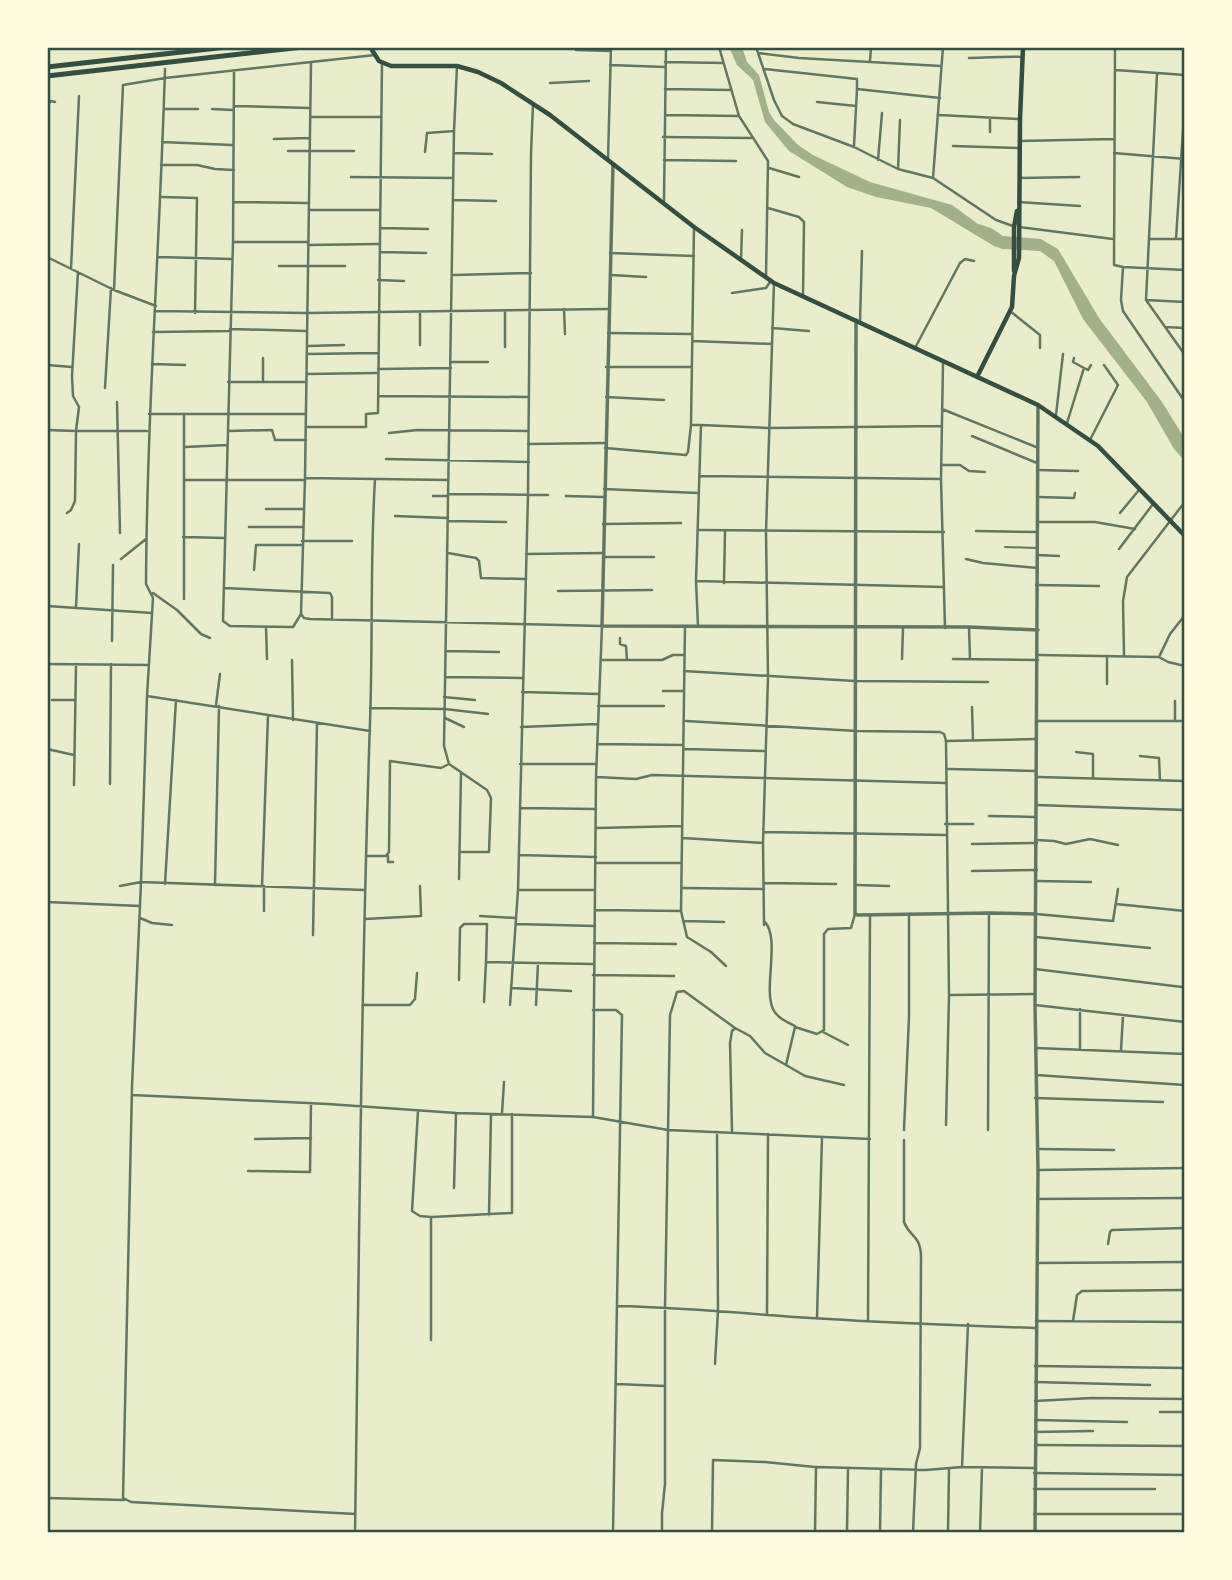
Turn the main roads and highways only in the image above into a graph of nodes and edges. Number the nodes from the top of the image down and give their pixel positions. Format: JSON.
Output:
{"nodes":[{"id":1,"x":227,"y":47,"type":"edge"},
{"id":2,"x":303,"y":47,"type":"edge"},
{"id":3,"x":370,"y":47,"type":"edge"},
{"id":4,"x":1024,"y":48,"type":"edge"},
{"id":5,"x":47,"y":67,"type":"edge"},
{"id":6,"x":47,"y":76,"type":"edge"},
{"id":7,"x":977,"y":377,"type":"junction"},
{"id":8,"x":1185,"y":536,"type":"edge"}],
"edges":[{"from":1,"to":5,"type":"highway"},
{"from":2,"to":6,"type":"highway"},
{"from":3,"to":7,"type":"main road"},
{"from":4,"to":7,"type":"main road"},
{"from":7,"to":8,"type":"main road"}]}
